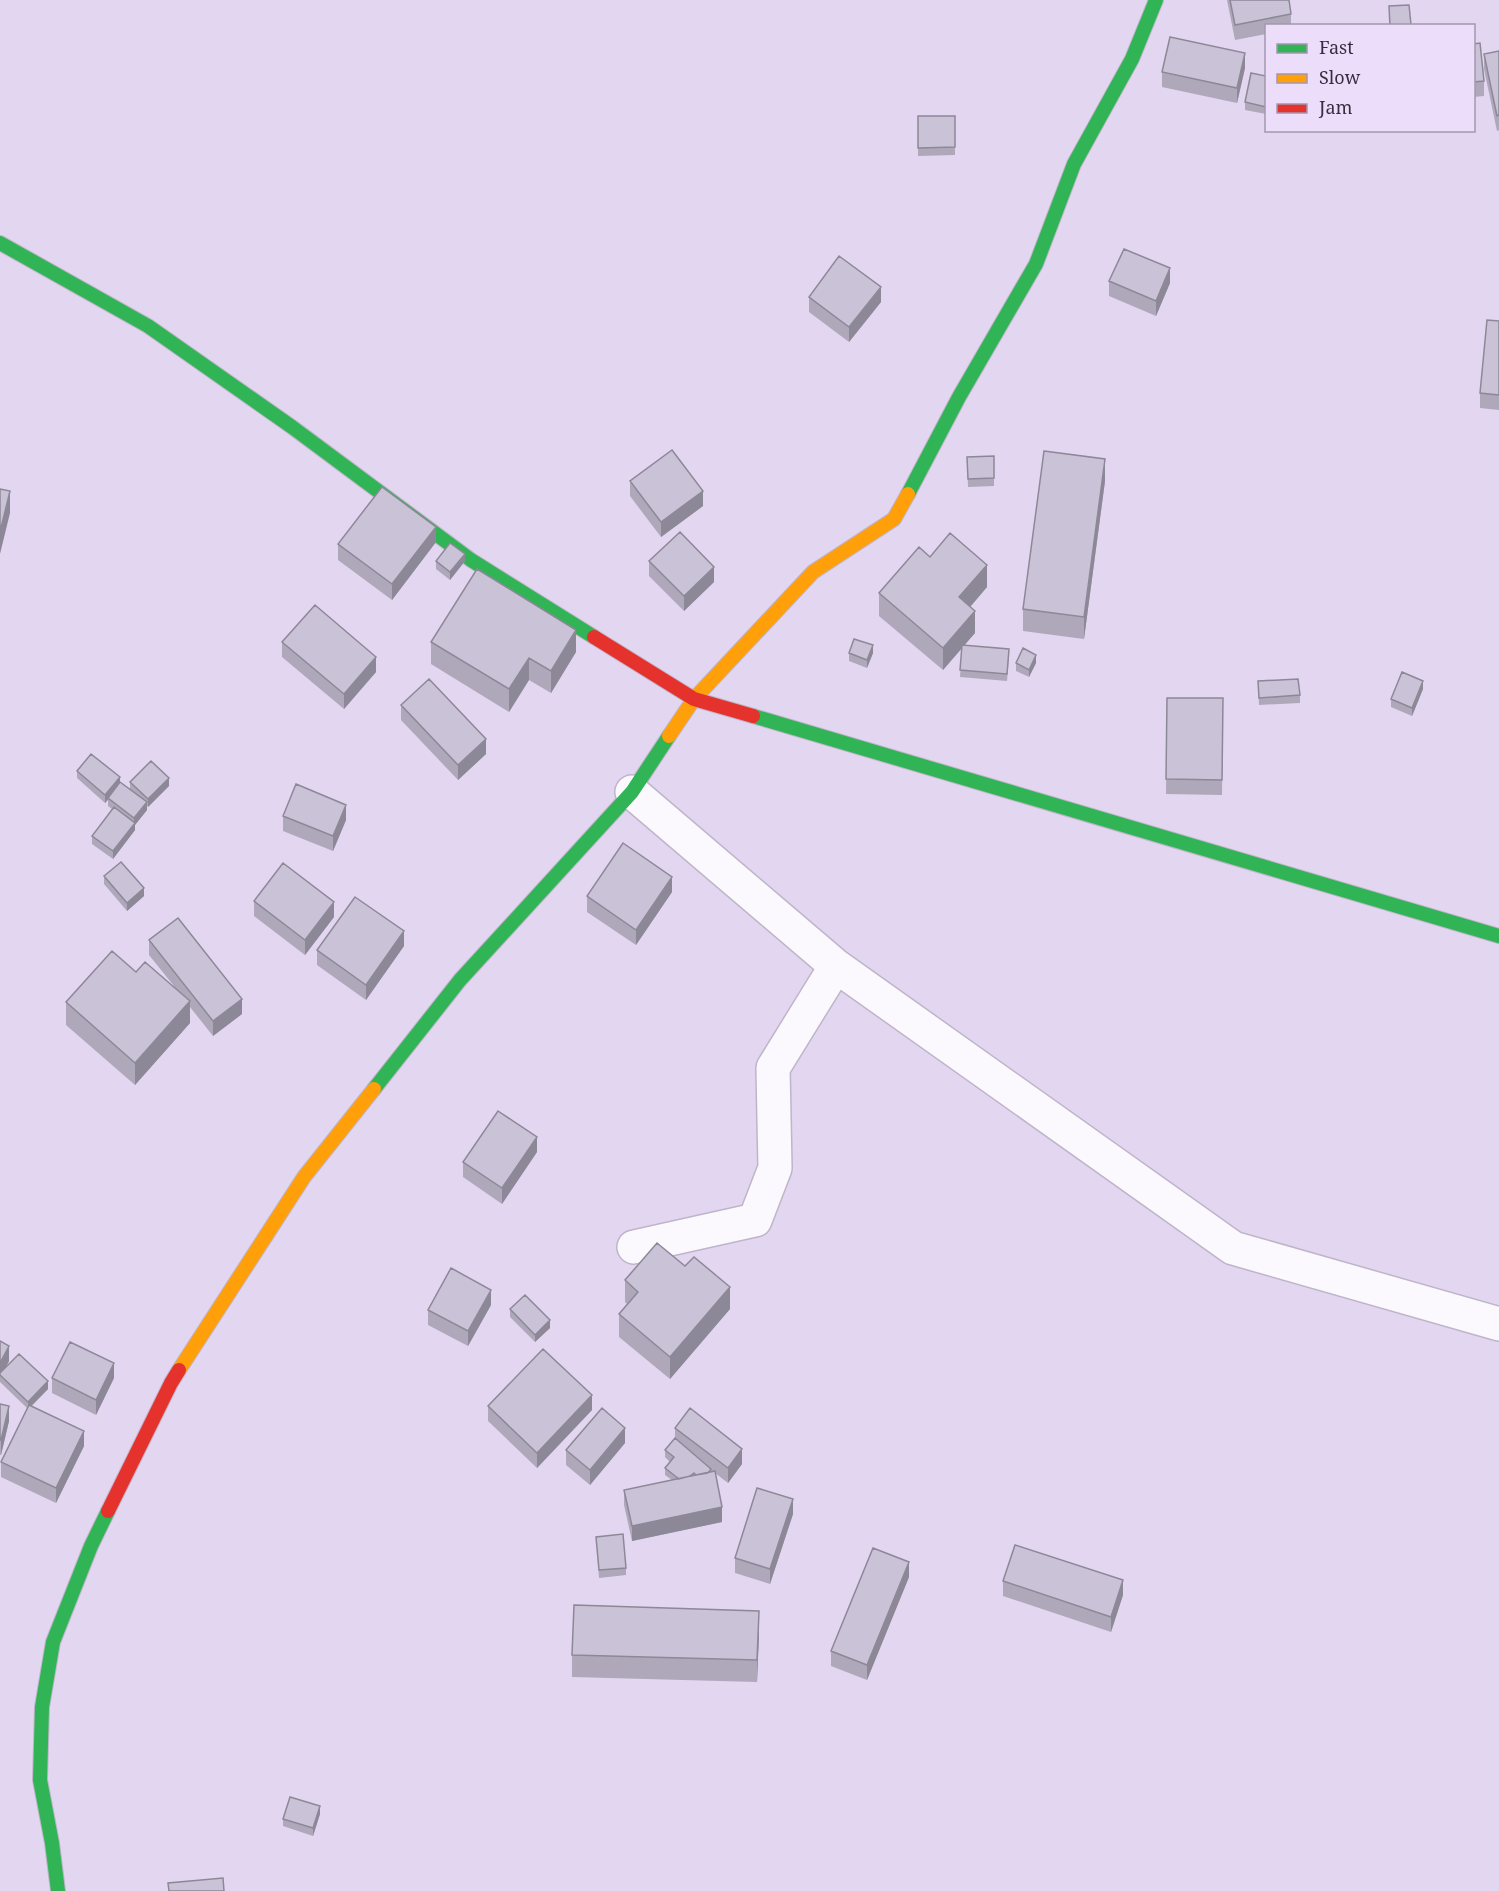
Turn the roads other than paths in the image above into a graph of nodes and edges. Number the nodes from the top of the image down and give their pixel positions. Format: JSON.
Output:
{"nodes":[{"id":1,"x":1156,"y":0,"type":"edge"},
{"id":2,"x":0,"y":243,"type":"edge"},
{"id":3,"x":694,"y":699,"type":"junction"},
{"id":4,"x":632,"y":792,"type":"junction"},
{"id":5,"x":1499,"y":936,"type":"edge"},
{"id":6,"x":836,"y":966,"type":"junction"},
{"id":7,"x":634,"y":1247,"type":"dead end"},
{"id":8,"x":1499,"y":1324,"type":"edge"},
{"id":9,"x":58,"y":1891,"type":"edge"}],
"edges":[{"from":1,"to":3,"type":"street"},
{"from":2,"to":3,"type":"street"},
{"from":3,"to":4,"type":"street"},
{"from":3,"to":5,"type":"street"},
{"from":4,"to":6,"type":"street"},
{"from":4,"to":9,"type":"street"},
{"from":6,"to":7,"type":"street"},
{"from":6,"to":8,"type":"street"}]}
